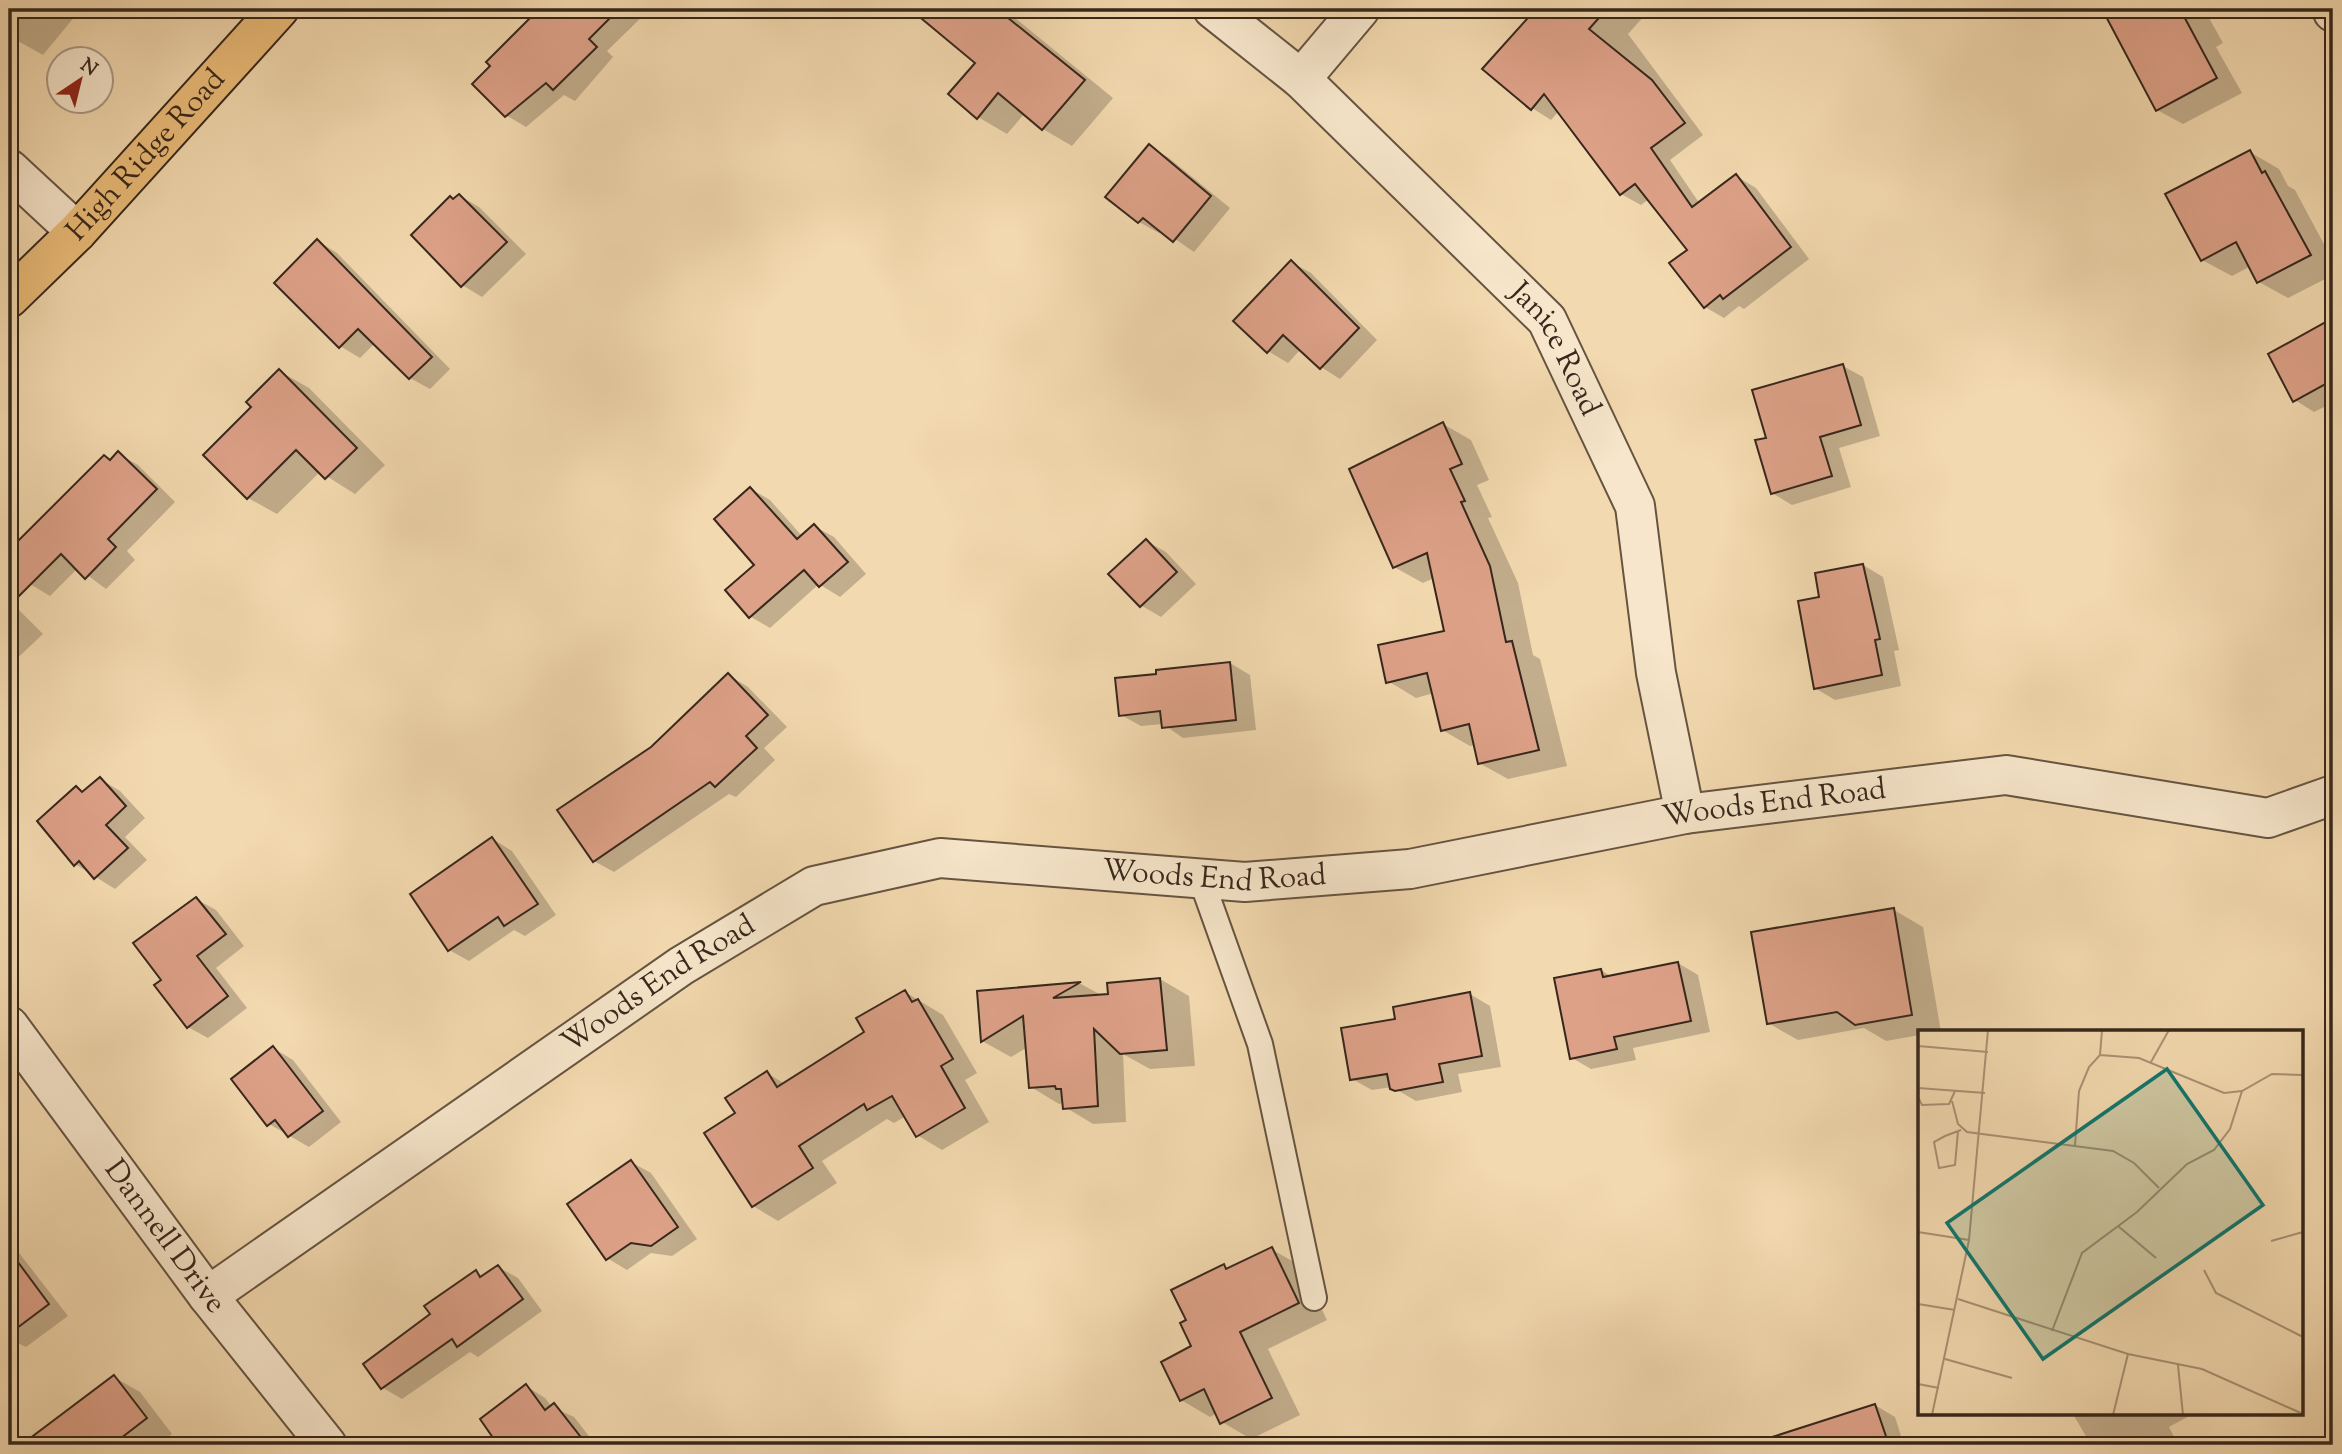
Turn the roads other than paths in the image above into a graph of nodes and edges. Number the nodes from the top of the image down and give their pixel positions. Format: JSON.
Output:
{"nodes":[{"id":1,"x":279,"y":9,"type":"edge"},
{"id":2,"x":1213,"y":9,"type":"edge"},
{"id":3,"x":1360,"y":9,"type":"edge"},
{"id":4,"x":1301,"y":79,"type":"junction"},
{"id":5,"x":9,"y":169,"type":"edge"},
{"id":6,"x":76,"y":232,"type":"junction"},
{"id":7,"x":9,"y":298,"type":"edge"},
{"id":8,"x":2333,"y":795,"type":"edge"},
{"id":9,"x":1685,"y":814,"type":"junction"},
{"id":10,"x":1201,"y":878,"type":"junction"},
{"id":11,"x":9,"y":1026,"type":"edge"},
{"id":12,"x":208,"y":1296,"type":"junction"},
{"id":13,"x":1314,"y":1298,"type":"dead end"},
{"id":14,"x":327,"y":1445,"type":"edge"}],
"edges":[{"from":1,"to":6,"type":"main road","name":"High Ridge Road"},
{"from":2,"to":4,"type":"street","name":"Janice Road"},
{"from":3,"to":4,"type":"street"},
{"from":4,"to":9,"type":"street","name":"Janice Road"},
{"from":5,"to":6,"type":"street"},
{"from":6,"to":7,"type":"main road","name":"High Ridge Road"},
{"from":8,"to":9,"type":"street","name":"Woods End Road"},
{"from":9,"to":10,"type":"street","name":"Woods End Road"},
{"from":10,"to":12,"type":"street","name":"Woods End Road"},
{"from":10,"to":13,"type":"lane"},
{"from":11,"to":12,"type":"street","name":"Dannell Drive"},
{"from":12,"to":14,"type":"street","name":"Dannell Drive"}]}
